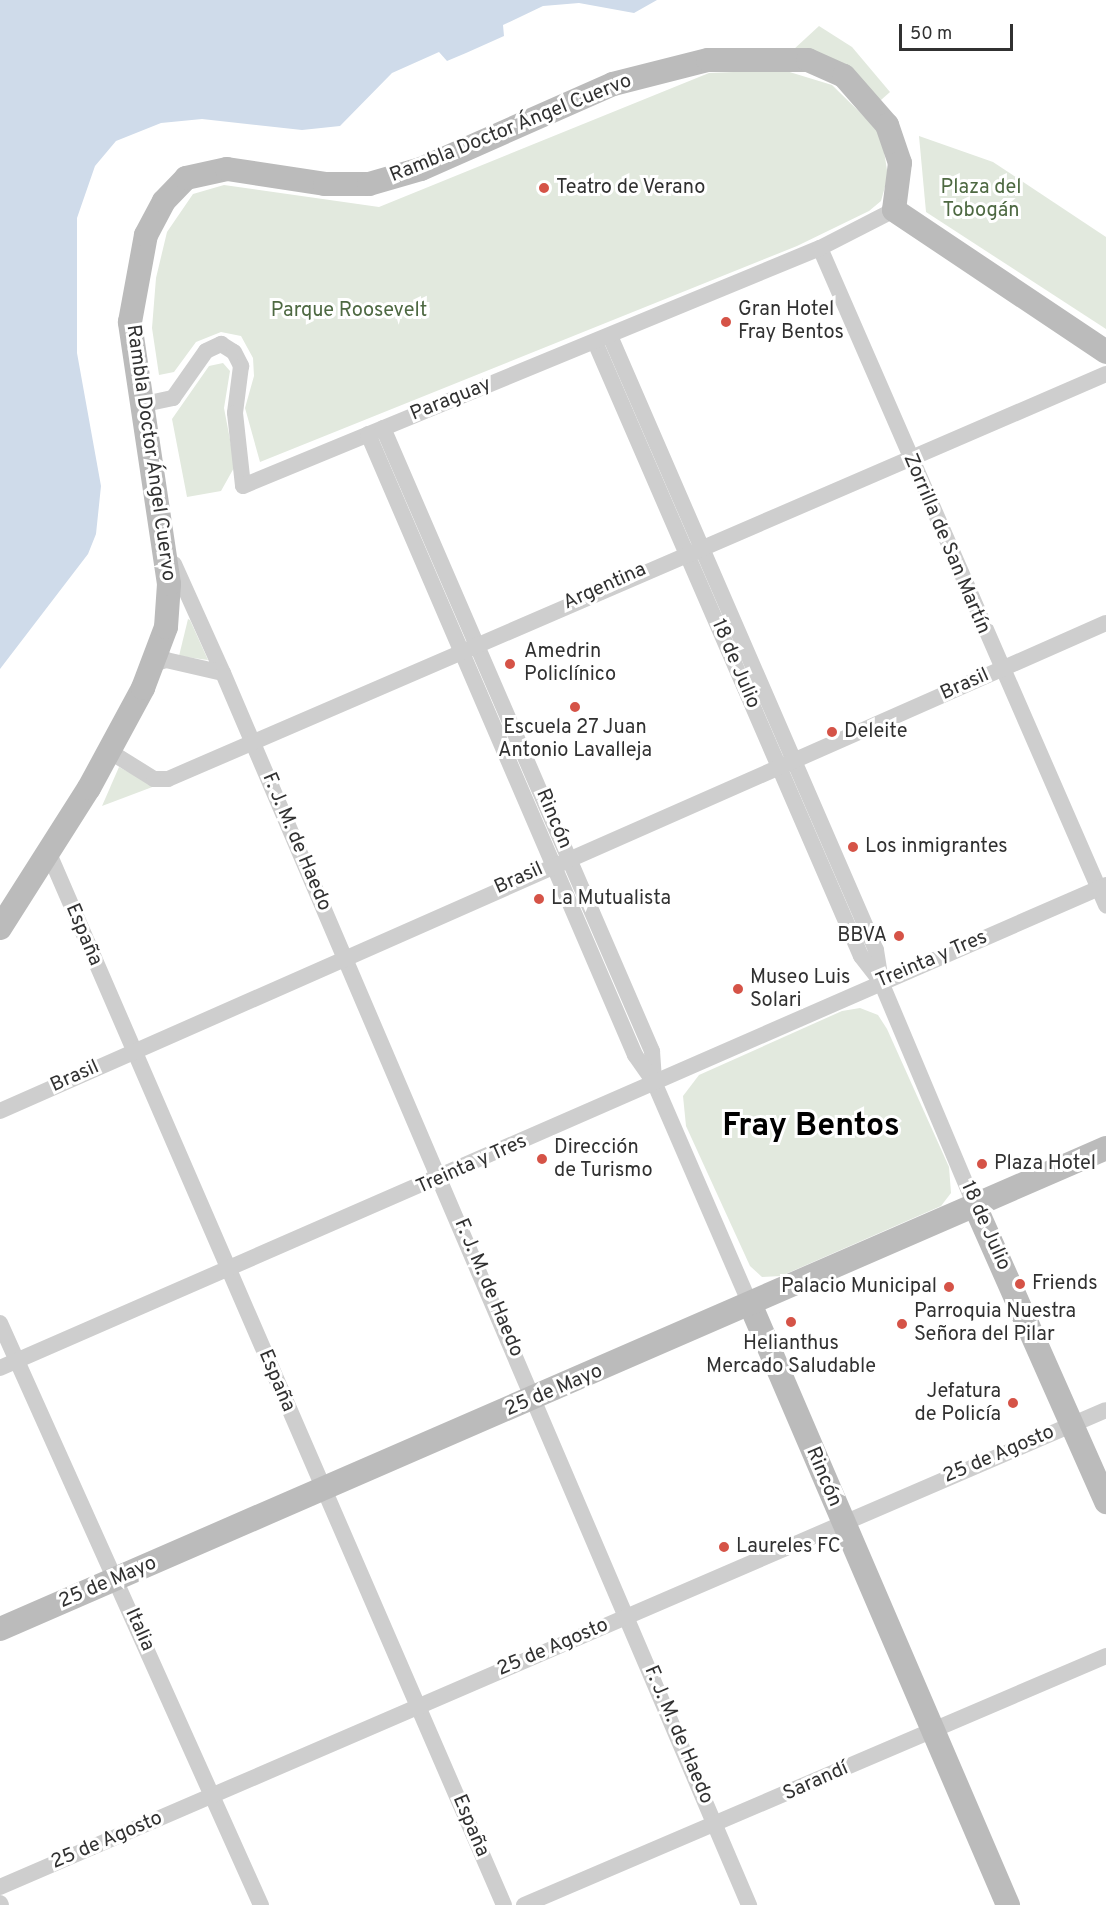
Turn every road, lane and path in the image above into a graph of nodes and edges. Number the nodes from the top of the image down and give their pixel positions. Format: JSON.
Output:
{"nodes":[{"id":1,"x":894,"y":210,"type":"junction"},
{"id":2,"x":820,"y":248,"type":"junction"},
{"id":3,"x":603,"y":339,"type":"junction"},
{"id":4,"x":1106,"y":352,"type":"edge"},
{"id":5,"x":1106,"y":374,"type":"edge"},
{"id":6,"x":140,"y":405,"type":"junction"},
{"id":7,"x":375,"y":431,"type":"junction"},
{"id":8,"x":910,"y":460,"type":"junction"},
{"id":9,"x":158,"y":521,"type":"junction"},
{"id":10,"x":693,"y":548,"type":"junction"},
{"id":11,"x":1106,"y":623,"type":"edge"},
{"id":12,"x":477,"y":644,"type":"junction"},
{"id":13,"x":461,"y":651,"type":"junction"},
{"id":14,"x":153,"y":664,"type":"junction"},
{"id":15,"x":1000,"y":669,"type":"junction"},
{"id":16,"x":223,"y":673,"type":"junction"},
{"id":17,"x":255,"y":745,"type":"junction"},
{"id":18,"x":109,"y":752,"type":"junction"},
{"id":19,"x":787,"y":763,"type":"junction"},
{"id":20,"x":50,"y":856,"type":"junction"},
{"id":21,"x":561,"y":860,"type":"junction"},
{"id":22,"x":1102,"y":887,"type":"edge"},
{"id":23,"x":1106,"y":904,"type":"edge"},
{"id":24,"x":0,"y":928,"type":"edge"},
{"id":25,"x":345,"y":958,"type":"junction"},
{"id":26,"x":881,"y":982,"type":"junction"},
{"id":27,"x":132,"y":1051,"type":"junction"},
{"id":28,"x":654,"y":1082,"type":"junction"},
{"id":29,"x":0,"y":1111,"type":"edge"},
{"id":30,"x":1106,"y":1148,"type":"edge"},
{"id":31,"x":441,"y":1179,"type":"junction"},
{"id":32,"x":975,"y":1206,"type":"junction"},
{"id":33,"x":230,"y":1271,"type":"junction"},
{"id":34,"x":751,"y":1306,"type":"junction"},
{"id":35,"x":0,"y":1323,"type":"edge"},
{"id":36,"x":16,"y":1361,"type":"junction"},
{"id":37,"x":0,"y":1368,"type":"edge"},
{"id":38,"x":536,"y":1398,"type":"junction"},
{"id":39,"x":1106,"y":1410,"type":"edge"},
{"id":40,"x":1073,"y":1424,"type":"junction"},
{"id":41,"x":323,"y":1491,"type":"junction"},
{"id":42,"x":1106,"y":1502,"type":"edge"},
{"id":43,"x":842,"y":1522,"type":"junction"},
{"id":44,"x":116,"y":1580,"type":"junction"},
{"id":45,"x":628,"y":1617,"type":"junction"},
{"id":46,"x":0,"y":1629,"type":"edge"},
{"id":47,"x":1106,"y":1656,"type":"edge"},
{"id":48,"x":418,"y":1705,"type":"junction"},
{"id":49,"x":932,"y":1730,"type":"junction"},
{"id":50,"x":212,"y":1795,"type":"junction"},
{"id":51,"x":716,"y":1827,"type":"junction"},
{"id":52,"x":0,"y":1887,"type":"edge"},
{"id":53,"x":261,"y":1905,"type":"edge"},
{"id":54,"x":504,"y":1905,"type":"edge"},
{"id":55,"x":524,"y":1905,"type":"edge"},
{"id":56,"x":749,"y":1905,"type":"edge"},
{"id":57,"x":1008,"y":1905,"type":"edge"}],
"edges":[{"from":1,"to":2,"type":"street","name":"Paraguay"},
{"from":1,"to":4,"type":"street"},
{"from":1,"to":6,"type":"street","name":"Rambla Doctor Ángel Cuervo"},
{"from":2,"to":3,"type":"street","name":"Paraguay"},
{"from":2,"to":8,"type":"street","name":"Zorrilla de San Martín"},
{"from":3,"to":7,"type":"street","name":"Paraguay"},
{"from":3,"to":10,"type":"street","name":"18 de Julio"},
{"from":5,"to":8,"type":"street","name":"Argentina"},
{"from":6,"to":7,"type":"street","name":"Paraguay"},
{"from":6,"to":9,"type":"street","name":"Rambla Doctor Ángel Cuervo"},
{"from":7,"to":12,"type":"street","name":"Rincón"},
{"from":7,"to":13,"type":"street","name":"Rincón"},
{"from":8,"to":10,"type":"street","name":"Argentina"},
{"from":8,"to":15,"type":"street","name":"Zorrilla de San Martín"},
{"from":9,"to":14,"type":"street","name":"Rambla Doctor Ángel Cuervo"},
{"from":9,"to":16,"type":"street","name":"F. J. M. de Haedo"},
{"from":10,"to":12,"type":"street","name":"Argentina"},
{"from":10,"to":19,"type":"street","name":"18 de Julio"},
{"from":11,"to":15,"type":"street","name":"Brasil"},
{"from":12,"to":13,"type":"street","name":"Argentina"},
{"from":12,"to":21,"type":"street","name":"Rincón"},
{"from":13,"to":17,"type":"street","name":"Argentina"},
{"from":13,"to":21,"type":"street","name":"Rincón"},
{"from":14,"to":16,"type":"street"},
{"from":14,"to":18,"type":"street","name":"Rambla Doctor Ángel Cuervo"},
{"from":15,"to":19,"type":"street","name":"Brasil"},
{"from":15,"to":22,"type":"street","name":"Zorrilla de San Martín"},
{"from":16,"to":17,"type":"street","name":"F. J. M. de Haedo"},
{"from":17,"to":18,"type":"street","name":"Argentina"},
{"from":17,"to":25,"type":"street","name":"F. J. M. de Haedo"},
{"from":18,"to":20,"type":"street","name":"Rambla Doctor Ángel Cuervo"},
{"from":19,"to":21,"type":"street","name":"Brasil"},
{"from":19,"to":26,"type":"street","name":"18 de Julio"},
{"from":20,"to":24,"type":"street","name":"Rambla Doctor Ángel Cuervo"},
{"from":20,"to":27,"type":"street","name":"España"},
{"from":21,"to":25,"type":"street","name":"Brasil"},
{"from":21,"to":28,"type":"street","name":"Rincón"},
{"from":22,"to":23,"type":"street","name":"Zorrilla de San Martín"},
{"from":22,"to":26,"type":"street","name":"Treinta y Tres"},
{"from":25,"to":27,"type":"street","name":"Brasil"},
{"from":25,"to":31,"type":"street","name":"F. J. M. de Haedo"},
{"from":26,"to":28,"type":"street","name":"Treinta y Tres"},
{"from":26,"to":32,"type":"street","name":"18 de Julio"},
{"from":27,"to":29,"type":"street","name":"Brasil"},
{"from":27,"to":33,"type":"street","name":"España"},
{"from":28,"to":31,"type":"street","name":"Treinta y Tres"},
{"from":28,"to":34,"type":"street","name":"Rincón"},
{"from":30,"to":32,"type":"street","name":"25 de Mayo"},
{"from":31,"to":33,"type":"street","name":"Treinta y Tres"},
{"from":31,"to":38,"type":"street","name":"F. J. M. de Haedo"},
{"from":32,"to":34,"type":"street","name":"25 de Mayo"},
{"from":32,"to":40,"type":"street","name":"18 de Julio"},
{"from":33,"to":36,"type":"street","name":"Treinta y Tres"},
{"from":33,"to":41,"type":"street","name":"España"},
{"from":34,"to":38,"type":"street","name":"25 de Mayo"},
{"from":34,"to":43,"type":"street","name":"Rincón"},
{"from":35,"to":36,"type":"street","name":"Italia"},
{"from":36,"to":37,"type":"street","name":"Treinta y Tres"},
{"from":36,"to":44,"type":"street","name":"Italia"},
{"from":38,"to":41,"type":"street","name":"25 de Mayo"},
{"from":38,"to":45,"type":"street","name":"F. J. M. de Haedo"},
{"from":39,"to":40,"type":"street","name":"25 de Agosto"},
{"from":40,"to":42,"type":"street","name":"18 de Julio"},
{"from":40,"to":43,"type":"street","name":"25 de Agosto"},
{"from":41,"to":44,"type":"street","name":"25 de Mayo"},
{"from":41,"to":48,"type":"street","name":"España"},
{"from":43,"to":45,"type":"street","name":"25 de Agosto"},
{"from":43,"to":49,"type":"street","name":"Rincón"},
{"from":44,"to":46,"type":"street","name":"25 de Mayo"},
{"from":44,"to":50,"type":"street","name":"Italia"},
{"from":45,"to":48,"type":"street","name":"25 de Agosto"},
{"from":45,"to":51,"type":"street","name":"F. J. M. de Haedo"},
{"from":47,"to":49,"type":"street","name":"Sarandí"},
{"from":48,"to":50,"type":"street","name":"25 de Agosto"},
{"from":48,"to":54,"type":"street","name":"España"},
{"from":49,"to":51,"type":"street","name":"Sarandí"},
{"from":49,"to":57,"type":"street","name":"Rincón"},
{"from":50,"to":52,"type":"street","name":"25 de Agosto"},
{"from":50,"to":53,"type":"street","name":"Italia"},
{"from":51,"to":55,"type":"street","name":"Sarandí"},
{"from":51,"to":56,"type":"street","name":"F. J. M. de Haedo"}]}
